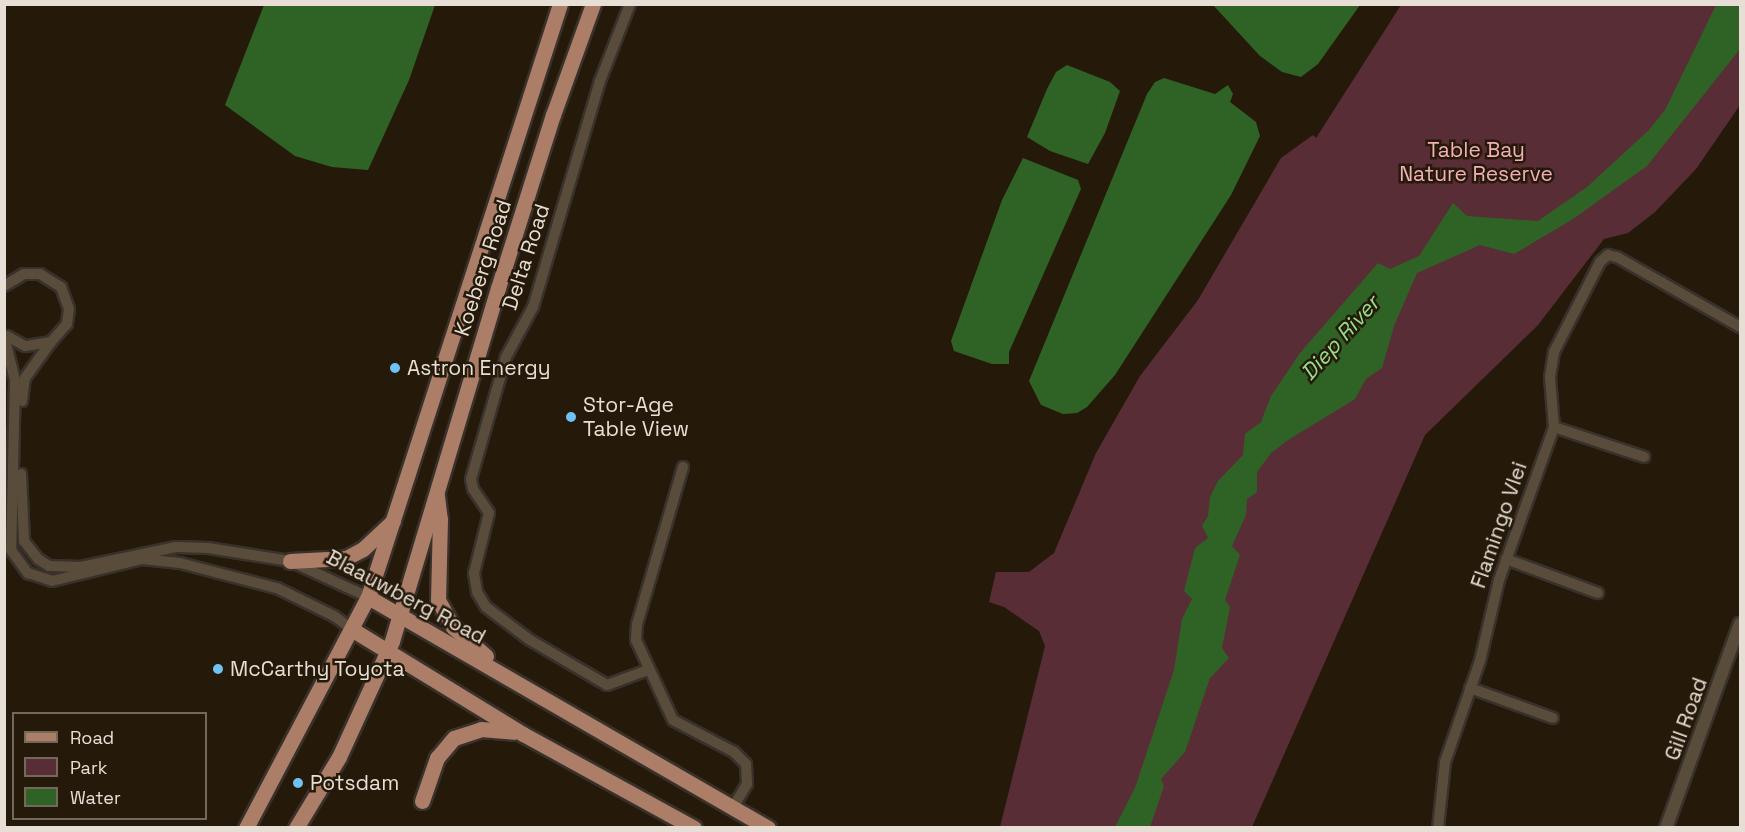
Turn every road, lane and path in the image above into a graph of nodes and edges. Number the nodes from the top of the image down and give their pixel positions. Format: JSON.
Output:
{"nodes":[{"id":1,"x":560,"y":4,"type":"edge"},
{"id":2,"x":593,"y":4,"type":"edge"},
{"id":3,"x":630,"y":4,"type":"edge"},
{"id":4,"x":4,"y":286,"type":"edge"},
{"id":5,"x":1740,"y":327,"type":"edge"},
{"id":6,"x":4,"y":334,"type":"edge"},
{"id":7,"x":51,"y":342,"type":"junction"},
{"id":8,"x":1554,"y":427,"type":"junction"},
{"id":9,"x":1644,"y":456,"type":"dead end"},
{"id":10,"x":683,"y":467,"type":"dead end"},
{"id":11,"x":436,"y":491,"type":"junction"},
{"id":12,"x":395,"y":519,"type":"junction"},
{"id":13,"x":1506,"y":559,"type":"junction"},
{"id":14,"x":290,"y":561,"type":"junction"},
{"id":15,"x":42,"y":562,"type":"junction"},
{"id":16,"x":33,"y":576,"type":"junction"},
{"id":17,"x":1598,"y":593,"type":"dead end"},
{"id":18,"x":368,"y":597,"type":"junction"},
{"id":19,"x":401,"y":615,"type":"junction"},
{"id":20,"x":1740,"y":624,"type":"edge"},
{"id":21,"x":353,"y":630,"type":"junction"},
{"id":22,"x":387,"y":654,"type":"junction"},
{"id":23,"x":648,"y":670,"type":"junction"},
{"id":24,"x":514,"y":678,"type":"junction"},
{"id":25,"x":1470,"y":688,"type":"junction"},
{"id":26,"x":1553,"y":718,"type":"dead end"},
{"id":27,"x":523,"y":734,"type":"junction"},
{"id":28,"x":422,"y":801,"type":"dead end"},
{"id":29,"x":733,"y":807,"type":"junction"},
{"id":30,"x":246,"y":828,"type":"edge"},
{"id":31,"x":296,"y":828,"type":"edge"},
{"id":32,"x":694,"y":828,"type":"edge"},
{"id":33,"x":768,"y":828,"type":"edge"},
{"id":34,"x":1438,"y":828,"type":"edge"},
{"id":35,"x":1666,"y":828,"type":"edge"}],
"edges":[{"from":1,"to":12,"type":"main road","name":"Koeberg Road"},
{"from":2,"to":11,"type":"main road","name":"Koeberg Road"},
{"from":3,"to":23,"type":"street","name":"Delta Road"},
{"from":4,"to":7,"type":"street"},
{"from":5,"to":8,"type":"street","name":"Flamingo Vlei"},
{"from":6,"to":7,"type":"street"},
{"from":6,"to":16,"type":"street"},
{"from":7,"to":15,"type":"street"},
{"from":8,"to":9,"type":"street"},
{"from":8,"to":13,"type":"street","name":"Flamingo Vlei"},
{"from":10,"to":23,"type":"street"},
{"from":11,"to":19,"type":"main road","name":"Koeberg Road"},
{"from":11,"to":24,"type":"main road"},
{"from":12,"to":14,"type":"main road"},
{"from":12,"to":18,"type":"main road","name":"Koeberg Road"},
{"from":13,"to":17,"type":"street"},
{"from":13,"to":25,"type":"street","name":"Flamingo Vlei"},
{"from":14,"to":15,"type":"street","name":"Blaauwberg Road"},
{"from":14,"to":18,"type":"street","name":"Blaauwberg Road"},
{"from":15,"to":16,"type":"street"},
{"from":16,"to":21,"type":"street"},
{"from":18,"to":19,"type":"main road","name":"Blaauwberg Road"},
{"from":18,"to":21,"type":"main road","name":"Koeberg Road"},
{"from":19,"to":22,"type":"main road","name":"Koeberg Road"},
{"from":19,"to":24,"type":"main road","name":"Blaauwberg Road"},
{"from":20,"to":35,"type":"street","name":"Gill Road"},
{"from":21,"to":22,"type":"main road"},
{"from":21,"to":30,"type":"main road","name":"Koeberg Road"},
{"from":22,"to":27,"type":"main road"},
{"from":22,"to":31,"type":"main road","name":"Koeberg Road"},
{"from":23,"to":29,"type":"street"},
{"from":24,"to":29,"type":"main road","name":"Blaauwberg Road"},
{"from":25,"to":26,"type":"street"},
{"from":25,"to":34,"type":"street","name":"Flamingo Vlei"},
{"from":27,"to":28,"type":"main road"},
{"from":27,"to":32,"type":"main road"},
{"from":29,"to":33,"type":"main road","name":"Blaauwberg Road"}]}
